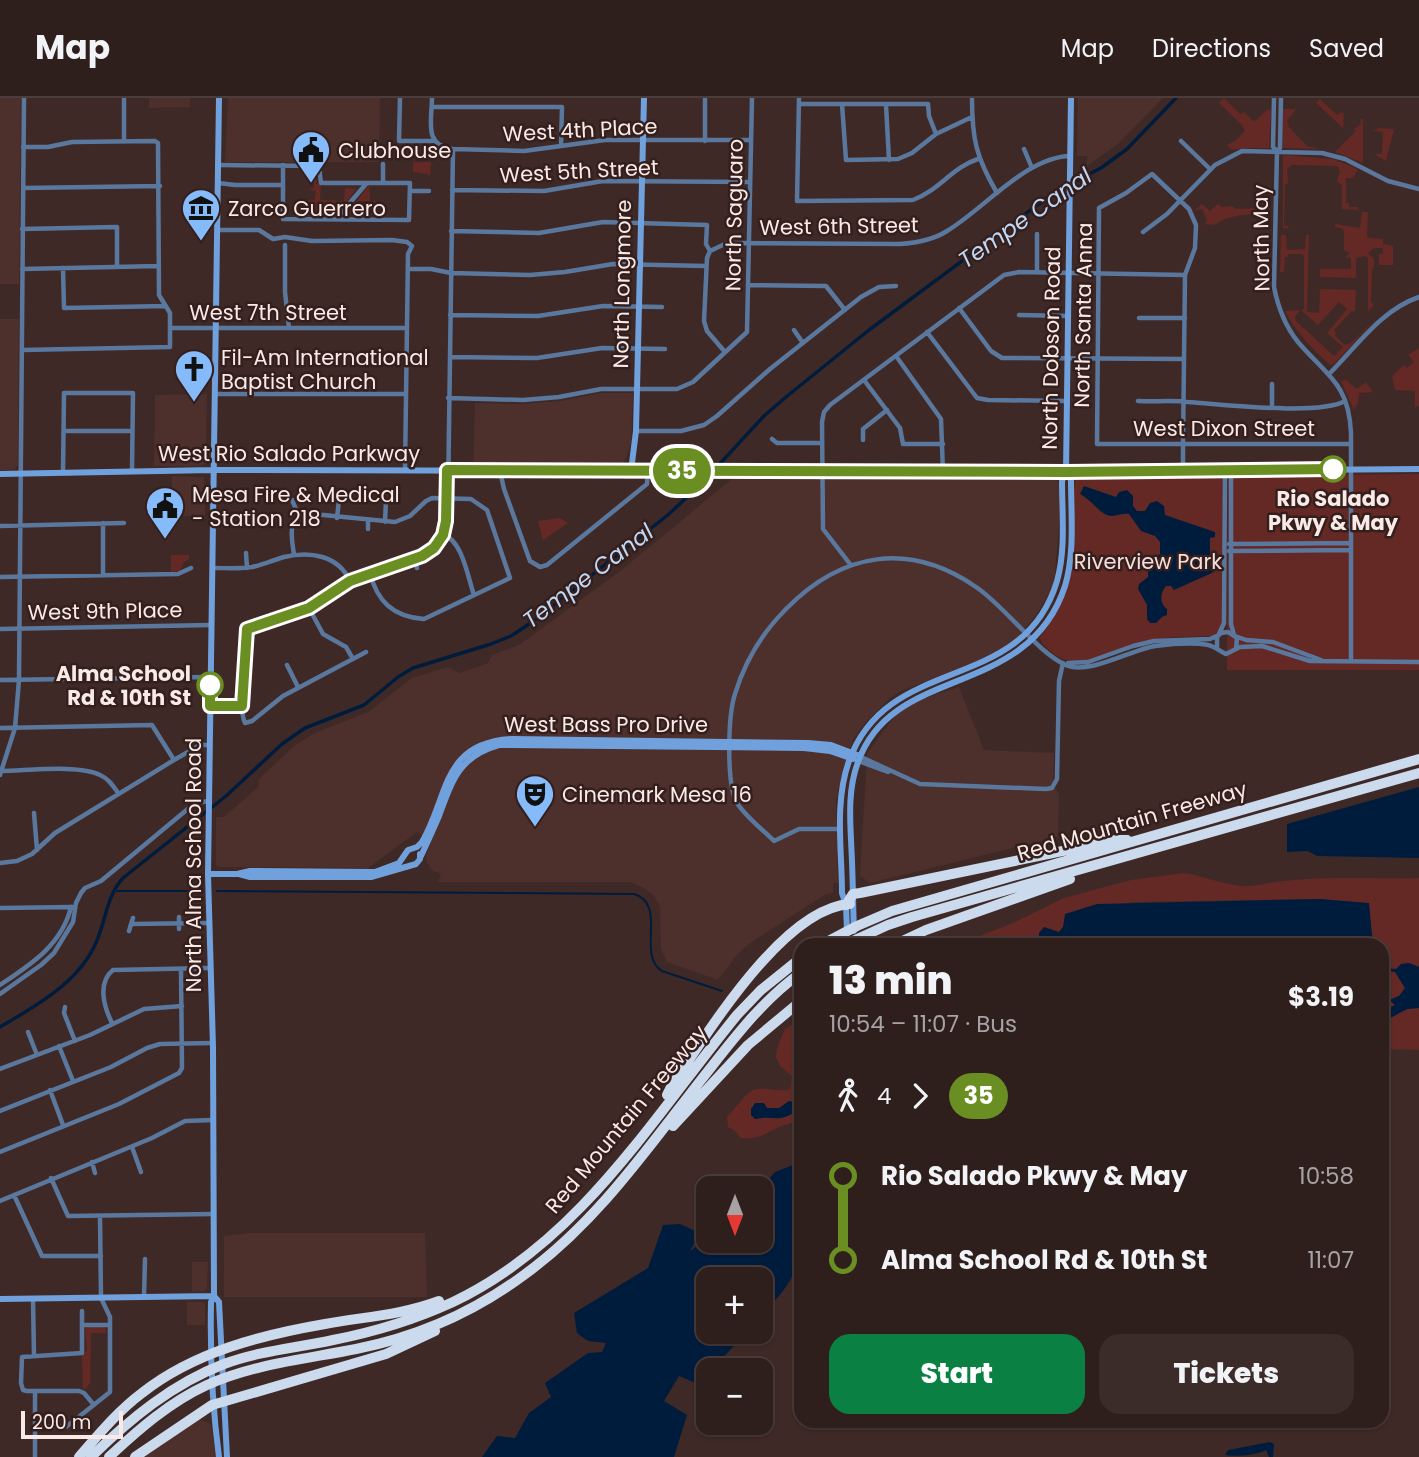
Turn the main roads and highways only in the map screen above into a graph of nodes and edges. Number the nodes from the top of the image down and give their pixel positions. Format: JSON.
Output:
{"nodes":[{"id":1,"x":219,"y":98,"type":"edge"},
{"id":2,"x":645,"y":98,"type":"edge"},
{"id":3,"x":1071,"y":98,"type":"edge"},
{"id":4,"x":1419,"y":469,"type":"edge"},
{"id":5,"x":213,"y":470,"type":"junction"},
{"id":6,"x":631,"y":471,"type":"junction"},
{"id":7,"x":1066,"y":472,"type":"junction"},
{"id":8,"x":0,"y":474,"type":"edge"},
{"id":9,"x":985,"y":662,"type":"junction"},
{"id":10,"x":954,"y":673,"type":"junction"},
{"id":11,"x":957,"y":682,"type":"junction"},
{"id":12,"x":922,"y":695,"type":"junction"},
{"id":13,"x":730,"y":744,"type":"junction"},
{"id":14,"x":1419,"y":754,"type":"edge"},
{"id":15,"x":855,"y":757,"type":"junction"},
{"id":16,"x":1419,"y":760,"type":"edge"},
{"id":17,"x":1402,"y":763,"type":"junction"},
{"id":18,"x":1419,"y":776,"type":"edge"},
{"id":19,"x":1134,"y":840,"type":"junction"},
{"id":20,"x":414,"y":848,"type":"junction"},
{"id":21,"x":421,"y":856,"type":"junction"},
{"id":22,"x":404,"y":857,"type":"junction"},
{"id":23,"x":410,"y":864,"type":"junction"},
{"id":24,"x":1093,"y":867,"type":"junction"},
{"id":25,"x":208,"y":874,"type":"junction"},
{"id":26,"x":237,"y":874,"type":"junction"},
{"id":27,"x":850,"y":901,"type":"junction"},
{"id":28,"x":834,"y":938,"type":"edge"},
{"id":29,"x":847,"y":938,"type":"edge"},
{"id":30,"x":853,"y":938,"type":"edge"},
{"id":31,"x":859,"y":938,"type":"edge"},
{"id":32,"x":911,"y":938,"type":"edge"},
{"id":33,"x":794,"y":963,"type":"edge"},
{"id":34,"x":794,"y":979,"type":"edge"},
{"id":35,"x":794,"y":1007,"type":"edge"},
{"id":36,"x":660,"y":1112,"type":"junction"},
{"id":37,"x":630,"y":1172,"type":"junction"},
{"id":38,"x":214,"y":1296,"type":"junction"},
{"id":39,"x":0,"y":1299,"type":"edge"},
{"id":40,"x":429,"y":1308,"type":"junction"},
{"id":41,"x":426,"y":1332,"type":"junction"},
{"id":42,"x":221,"y":1348,"type":"junction"},
{"id":43,"x":210,"y":1353,"type":"junction"},
{"id":44,"x":223,"y":1401,"type":"junction"},
{"id":45,"x":212,"y":1405,"type":"junction"},
{"id":46,"x":79,"y":1457,"type":"edge"},
{"id":47,"x":91,"y":1457,"type":"edge"},
{"id":48,"x":109,"y":1457,"type":"edge"},
{"id":49,"x":135,"y":1457,"type":"edge"},
{"id":50,"x":219,"y":1457,"type":"edge"},
{"id":51,"x":227,"y":1457,"type":"edge"}],
"edges":[{"from":1,"to":5,"type":"main road","name":"North Alma School Road"},
{"from":2,"to":6,"type":"main road","name":"North Longmore"},
{"from":3,"to":7,"type":"main road","name":"North Dobson Road"},
{"from":4,"to":7,"type":"main road","name":"West Rio Salado Parkway"},
{"from":5,"to":6,"type":"main road","name":"West Rio Salado Parkway"},
{"from":5,"to":8,"type":"main road","name":"West Rio Salado Parkway"},
{"from":5,"to":25,"type":"main road","name":"North Alma School Road"},
{"from":6,"to":7,"type":"main road","name":"West Rio Salado Parkway"},
{"from":7,"to":9,"type":"main road","name":"North Dobson Road"},
{"from":7,"to":11,"type":"main road","name":"North Dobson Road"},
{"from":9,"to":10,"type":"main road","name":"North Dobson Road"},
{"from":9,"to":11,"type":"main road"},
{"from":10,"to":12,"type":"main road"},
{"from":10,"to":15,"type":"main road","name":"North Dobson Road"},
{"from":11,"to":12,"type":"main road","name":"North Dobson Road"},
{"from":12,"to":15,"type":"main road","name":"North Dobson Road"},
{"from":13,"to":15,"type":"main road","name":"West Bass Pro Drive"},
{"from":13,"to":20,"type":"main road","name":"West Bass Pro Drive"},
{"from":13,"to":21,"type":"main road","name":"West Bass Pro Drive"},
{"from":14,"to":17,"type":"highway"},
{"from":15,"to":27,"type":"main road","name":"North Dobson Road"},
{"from":15,"to":27,"type":"main road","name":"North Dobson Road"},
{"from":16,"to":17,"type":"highway","name":"Red Mountain Freeway"},
{"from":17,"to":19,"type":"highway","name":"Red Mountain Freeway"},
{"from":18,"to":24,"type":"highway","name":"Red Mountain Freeway"},
{"from":19,"to":27,"type":"highway"},
{"from":19,"to":28,"type":"highway","name":"Red Mountain Freeway"},
{"from":20,"to":21,"type":"main road"},
{"from":20,"to":22,"type":"main road","name":"West Bass Pro Drive"},
{"from":21,"to":23,"type":"main road","name":"West Bass Pro Drive"},
{"from":22,"to":23,"type":"main road"},
{"from":22,"to":26,"type":"main road","name":"West Bass Pro Drive"},
{"from":23,"to":26,"type":"main road","name":"West Bass Pro Drive"},
{"from":24,"to":31,"type":"highway","name":"Red Mountain Freeway"},
{"from":24,"to":32,"type":"highway"},
{"from":25,"to":26,"type":"main road","name":"West Bass Pro Drive"},
{"from":25,"to":38,"type":"main road","name":"North Alma School Road"},
{"from":27,"to":29,"type":"main road","name":"North Dobson Road"},
{"from":27,"to":30,"type":"main road","name":"North Dobson Road"},
{"from":27,"to":36,"type":"highway"},
{"from":33,"to":36,"type":"highway","name":"Red Mountain Freeway"},
{"from":34,"to":37,"type":"highway","name":"Red Mountain Freeway"},
{"from":35,"to":37,"type":"highway"},
{"from":36,"to":40,"type":"highway","name":"Red Mountain Freeway"},
{"from":37,"to":41,"type":"highway","name":"Red Mountain Freeway"},
{"from":38,"to":39,"type":"main road"},
{"from":38,"to":42,"type":"main road","name":"North Alma School Road"},
{"from":38,"to":43,"type":"main road","name":"North Alma School Road"},
{"from":40,"to":42,"type":"highway"},
{"from":40,"to":47,"type":"highway"},
{"from":41,"to":44,"type":"highway"},
{"from":41,"to":48,"type":"highway","name":"Red Mountain Freeway"},
{"from":42,"to":43,"type":"highway"},
{"from":42,"to":44,"type":"main road","name":"North Alma School Road"},
{"from":43,"to":45,"type":"main road","name":"North Alma School Road"},
{"from":43,"to":46,"type":"highway"},
{"from":44,"to":45,"type":"highway"},
{"from":44,"to":51,"type":"main road","name":"North Alma School Road"},
{"from":45,"to":49,"type":"highway"},
{"from":45,"to":50,"type":"main road","name":"North Alma School Road"}]}
